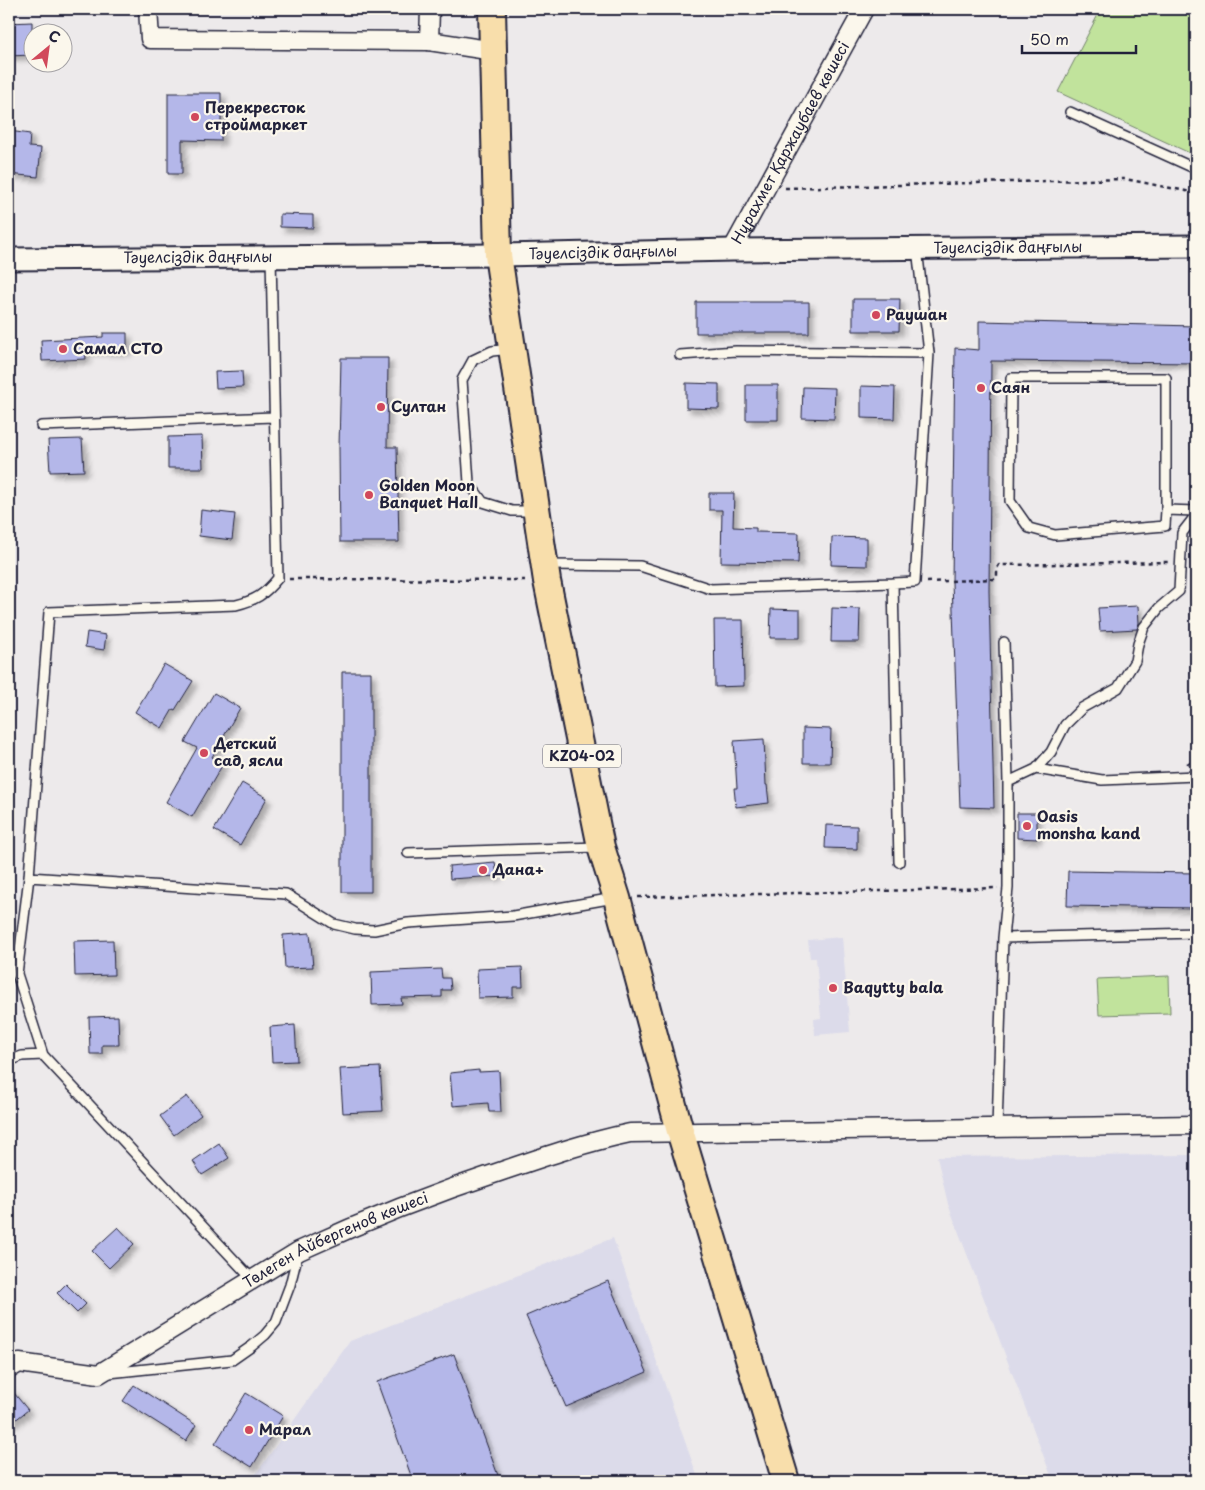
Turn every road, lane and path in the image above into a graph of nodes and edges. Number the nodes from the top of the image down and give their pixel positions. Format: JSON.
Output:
{"nodes":[{"id":1,"x":148,"y":9,"type":"edge"},
{"id":2,"x":430,"y":9,"type":"edge"},
{"id":3,"x":492,"y":9,"type":"edge"},
{"id":4,"x":864,"y":9,"type":"edge"},
{"id":5,"x":429,"y":41,"type":"junction"},
{"id":6,"x":494,"y":51,"type":"junction"},
{"id":7,"x":1070,"y":112,"type":"dead end"},
{"id":8,"x":1196,"y":169,"type":"edge"},
{"id":9,"x":766,"y":188,"type":"junction"},
{"id":10,"x":1196,"y":193,"type":"edge"},
{"id":11,"x":1196,"y":246,"type":"edge"},
{"id":12,"x":917,"y":248,"type":"junction"},
{"id":13,"x":732,"y":250,"type":"junction"},
{"id":14,"x":498,"y":255,"type":"junction"},
{"id":15,"x":271,"y":256,"type":"junction"},
{"id":16,"x":9,"y":258,"type":"edge"},
{"id":17,"x":512,"y":349,"type":"junction"},
{"id":18,"x":929,"y":353,"type":"junction"},
{"id":19,"x":680,"y":355,"type":"dead end"},
{"id":20,"x":274,"y":417,"type":"junction"},
{"id":21,"x":41,"y":426,"type":"dead end"},
{"id":22,"x":1166,"y":510,"type":"junction"},
{"id":23,"x":537,"y":511,"type":"junction"},
{"id":24,"x":1196,"y":511,"type":"edge"},
{"id":25,"x":1196,"y":515,"type":"edge"},
{"id":26,"x":1180,"y":561,"type":"junction"},
{"id":27,"x":546,"y":573,"type":"junction"},
{"id":28,"x":278,"y":578,"type":"junction"},
{"id":29,"x":915,"y":582,"type":"junction"},
{"id":30,"x":893,"y":583,"type":"junction"},
{"id":31,"x":1004,"y":642,"type":"dead end"},
{"id":32,"x":1036,"y":769,"type":"junction"},
{"id":33,"x":1196,"y":776,"type":"edge"},
{"id":34,"x":1008,"y":782,"type":"junction"},
{"id":35,"x":600,"y":847,"type":"junction"},
{"id":36,"x":408,"y":853,"type":"dead end"},
{"id":37,"x":898,"y":862,"type":"dead end"},
{"id":38,"x":29,"y":877,"type":"junction"},
{"id":39,"x":1008,"y":888,"type":"junction"},
{"id":40,"x":617,"y":898,"type":"junction"},
{"id":41,"x":1196,"y":933,"type":"edge"},
{"id":42,"x":1003,"y":938,"type":"junction"},
{"id":43,"x":43,"y":1055,"type":"junction"},
{"id":44,"x":9,"y":1061,"type":"edge"},
{"id":45,"x":1196,"y":1125,"type":"edge"},
{"id":46,"x":997,"y":1128,"type":"junction"},
{"id":47,"x":680,"y":1131,"type":"junction"},
{"id":48,"x":298,"y":1251,"type":"junction"},
{"id":49,"x":252,"y":1279,"type":"junction"},
{"id":50,"x":9,"y":1369,"type":"edge"},
{"id":51,"x":99,"y":1374,"type":"junction"},
{"id":52,"x":786,"y":1481,"type":"edge"}],
"edges":[{"from":1,"to":5,"type":"street"},
{"from":2,"to":5,"type":"street"},
{"from":3,"to":6,"type":"main road","number":"KZ04-02"},
{"from":4,"to":9,"type":"street","name":"Нұрахмет Қаржаубаев көшесі"},
{"from":5,"to":6,"type":"street"},
{"from":6,"to":14,"type":"main road","number":"KZ04-02"},
{"from":7,"to":8,"type":"lane"},
{"from":9,"to":10,"type":"path"},
{"from":9,"to":13,"type":"street","name":"Нұрахмет Қаржаубаев көшесі"},
{"from":11,"to":12,"type":"street","name":"Тәуелсіздік даңғылы"},
{"from":12,"to":13,"type":"street","name":"Тәуелсіздік даңғылы"},
{"from":12,"to":18,"type":"lane"},
{"from":13,"to":14,"type":"street","name":"Тәуелсіздік даңғылы"},
{"from":14,"to":15,"type":"street","name":"Тәуелсіздік даңғылы"},
{"from":14,"to":17,"type":"main road","number":"KZ04-02"},
{"from":15,"to":16,"type":"street","name":"Тәуелсіздік даңғылы"},
{"from":15,"to":20,"type":"lane"},
{"from":17,"to":23,"type":"main road","number":"KZ04-02"},
{"from":17,"to":23,"type":"lane"},
{"from":18,"to":19,"type":"lane"},
{"from":18,"to":29,"type":"lane"},
{"from":20,"to":21,"type":"lane"},
{"from":20,"to":28,"type":"lane"},
{"from":22,"to":22,"type":"lane"},
{"from":22,"to":24,"type":"lane"},
{"from":23,"to":27,"type":"main road","number":"KZ04-02"},
{"from":25,"to":26,"type":"lane"},
{"from":26,"to":29,"type":"path"},
{"from":26,"to":32,"type":"lane"},
{"from":27,"to":28,"type":"path"},
{"from":27,"to":30,"type":"lane"},
{"from":27,"to":35,"type":"main road","number":"KZ04-02"},
{"from":28,"to":38,"type":"lane"},
{"from":29,"to":30,"type":"lane"},
{"from":30,"to":37,"type":"lane"},
{"from":31,"to":34,"type":"lane"},
{"from":32,"to":33,"type":"lane"},
{"from":32,"to":34,"type":"lane"},
{"from":34,"to":39,"type":"lane"},
{"from":35,"to":36,"type":"lane"},
{"from":35,"to":40,"type":"main road","number":"KZ04-02"},
{"from":38,"to":40,"type":"lane"},
{"from":38,"to":43,"type":"lane"},
{"from":39,"to":40,"type":"path"},
{"from":39,"to":42,"type":"lane"},
{"from":40,"to":47,"type":"main road","number":"KZ04-02"},
{"from":41,"to":42,"type":"lane"},
{"from":42,"to":46,"type":"lane"},
{"from":43,"to":44,"type":"lane"},
{"from":43,"to":49,"type":"lane"},
{"from":45,"to":46,"type":"street","name":"Төлеген Айбергенов көшесі"},
{"from":46,"to":47,"type":"street","name":"Төлеген Айбергенов көшесі"},
{"from":47,"to":48,"type":"street","name":"Төлеген Айбергенов көшесі"},
{"from":47,"to":52,"type":"main road","number":"KZ04-02"},
{"from":48,"to":49,"type":"street","name":"Төлеген Айбергенов көшесі"},
{"from":48,"to":51,"type":"lane"},
{"from":49,"to":51,"type":"street","name":"Төлеген Айбергенов көшесі"},
{"from":50,"to":51,"type":"street"}]}
